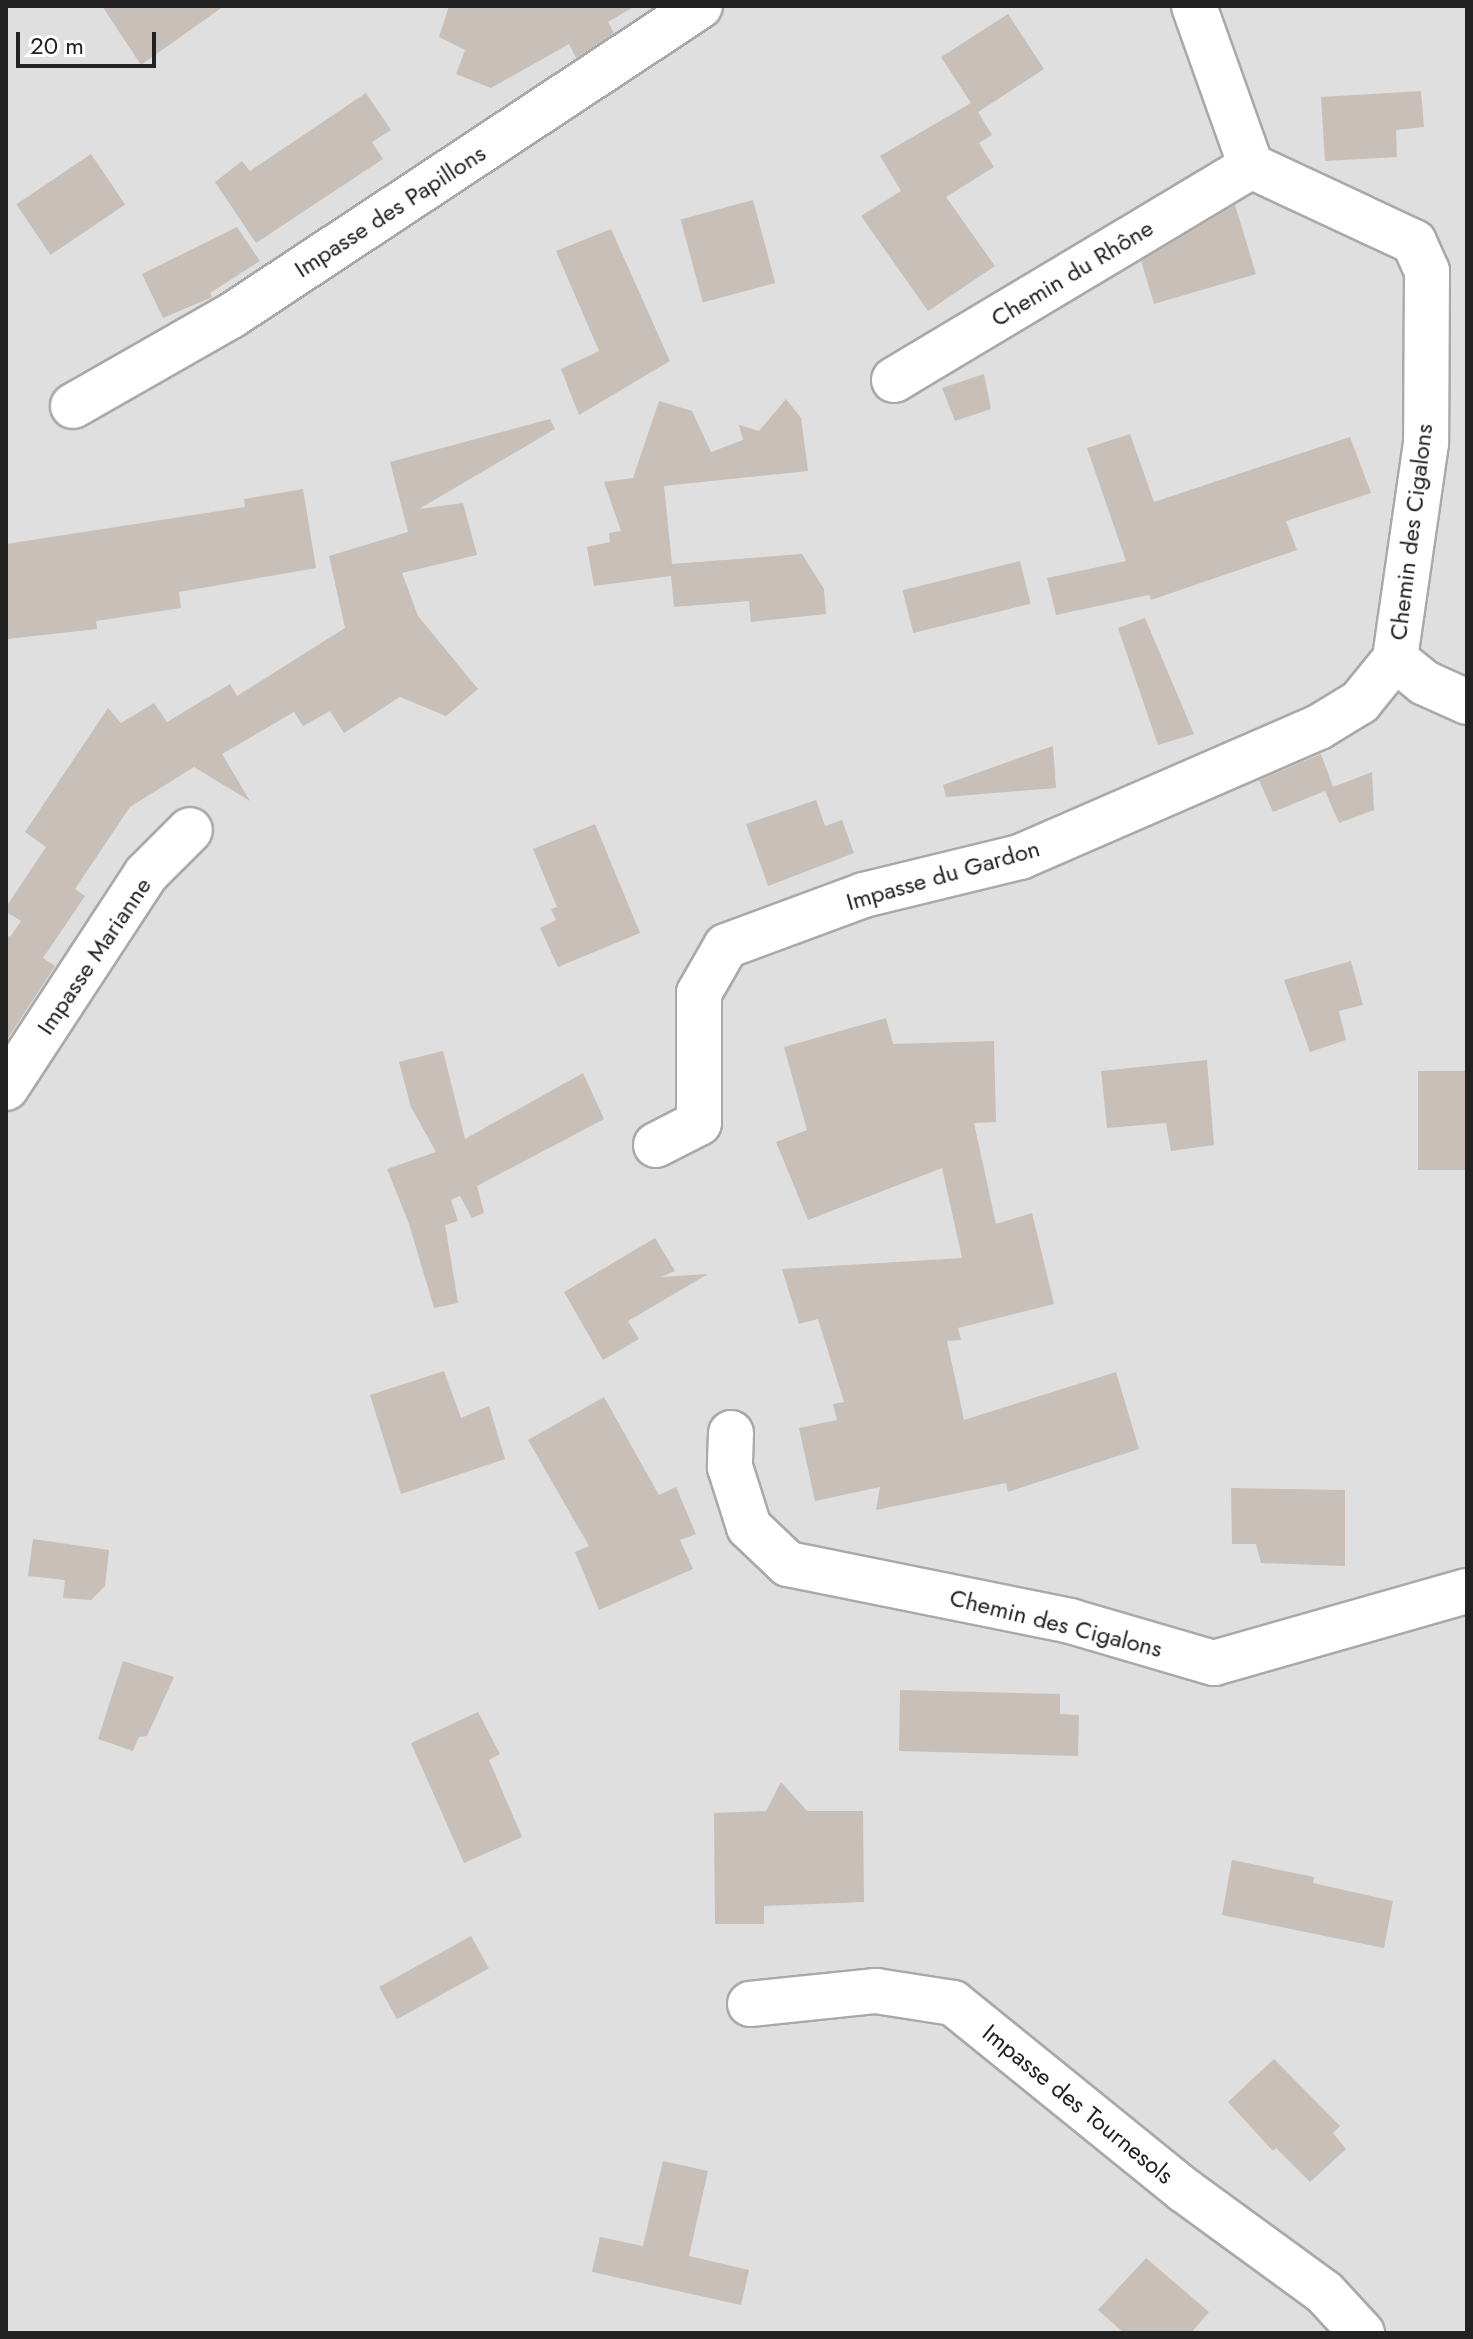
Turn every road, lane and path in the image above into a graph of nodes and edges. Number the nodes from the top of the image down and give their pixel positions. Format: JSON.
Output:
{"nodes":[{"id":1,"x":700,"y":6,"type":"edge"},
{"id":2,"x":1194,"y":6,"type":"edge"},
{"id":3,"x":1251,"y":166,"type":"junction"},
{"id":4,"x":894,"y":380,"type":"dead end"},
{"id":5,"x":73,"y":406,"type":"dead end"},
{"id":6,"x":1395,"y":659,"type":"junction"},
{"id":7,"x":1467,"y":702,"type":"edge"},
{"id":8,"x":190,"y":830,"type":"dead end"},
{"id":9,"x":6,"y":1088,"type":"edge"},
{"id":10,"x":656,"y":1145,"type":"dead end"},
{"id":11,"x":731,"y":1433,"type":"dead end"},
{"id":12,"x":1467,"y":1591,"type":"edge"},
{"id":13,"x":750,"y":2004,"type":"dead end"},
{"id":14,"x":1362,"y":2333,"type":"edge"}],
"edges":[{"from":1,"to":5,"type":"street","name":"Impasse des Papillons"},
{"from":2,"to":3,"type":"street"},
{"from":3,"to":4,"type":"street","name":"Chemin du Rhône"},
{"from":3,"to":6,"type":"street","name":"Chemin des Cigalons"},
{"from":6,"to":7,"type":"street","name":"Chemin des Cigalons"},
{"from":6,"to":10,"type":"street","name":"Impasse du Gardon"},
{"from":8,"to":9,"type":"street","name":"Impasse Marianne"},
{"from":11,"to":12,"type":"street","name":"Chemin des Cigalons"},
{"from":13,"to":14,"type":"street","name":"Impasse des Tournesols"}]}
